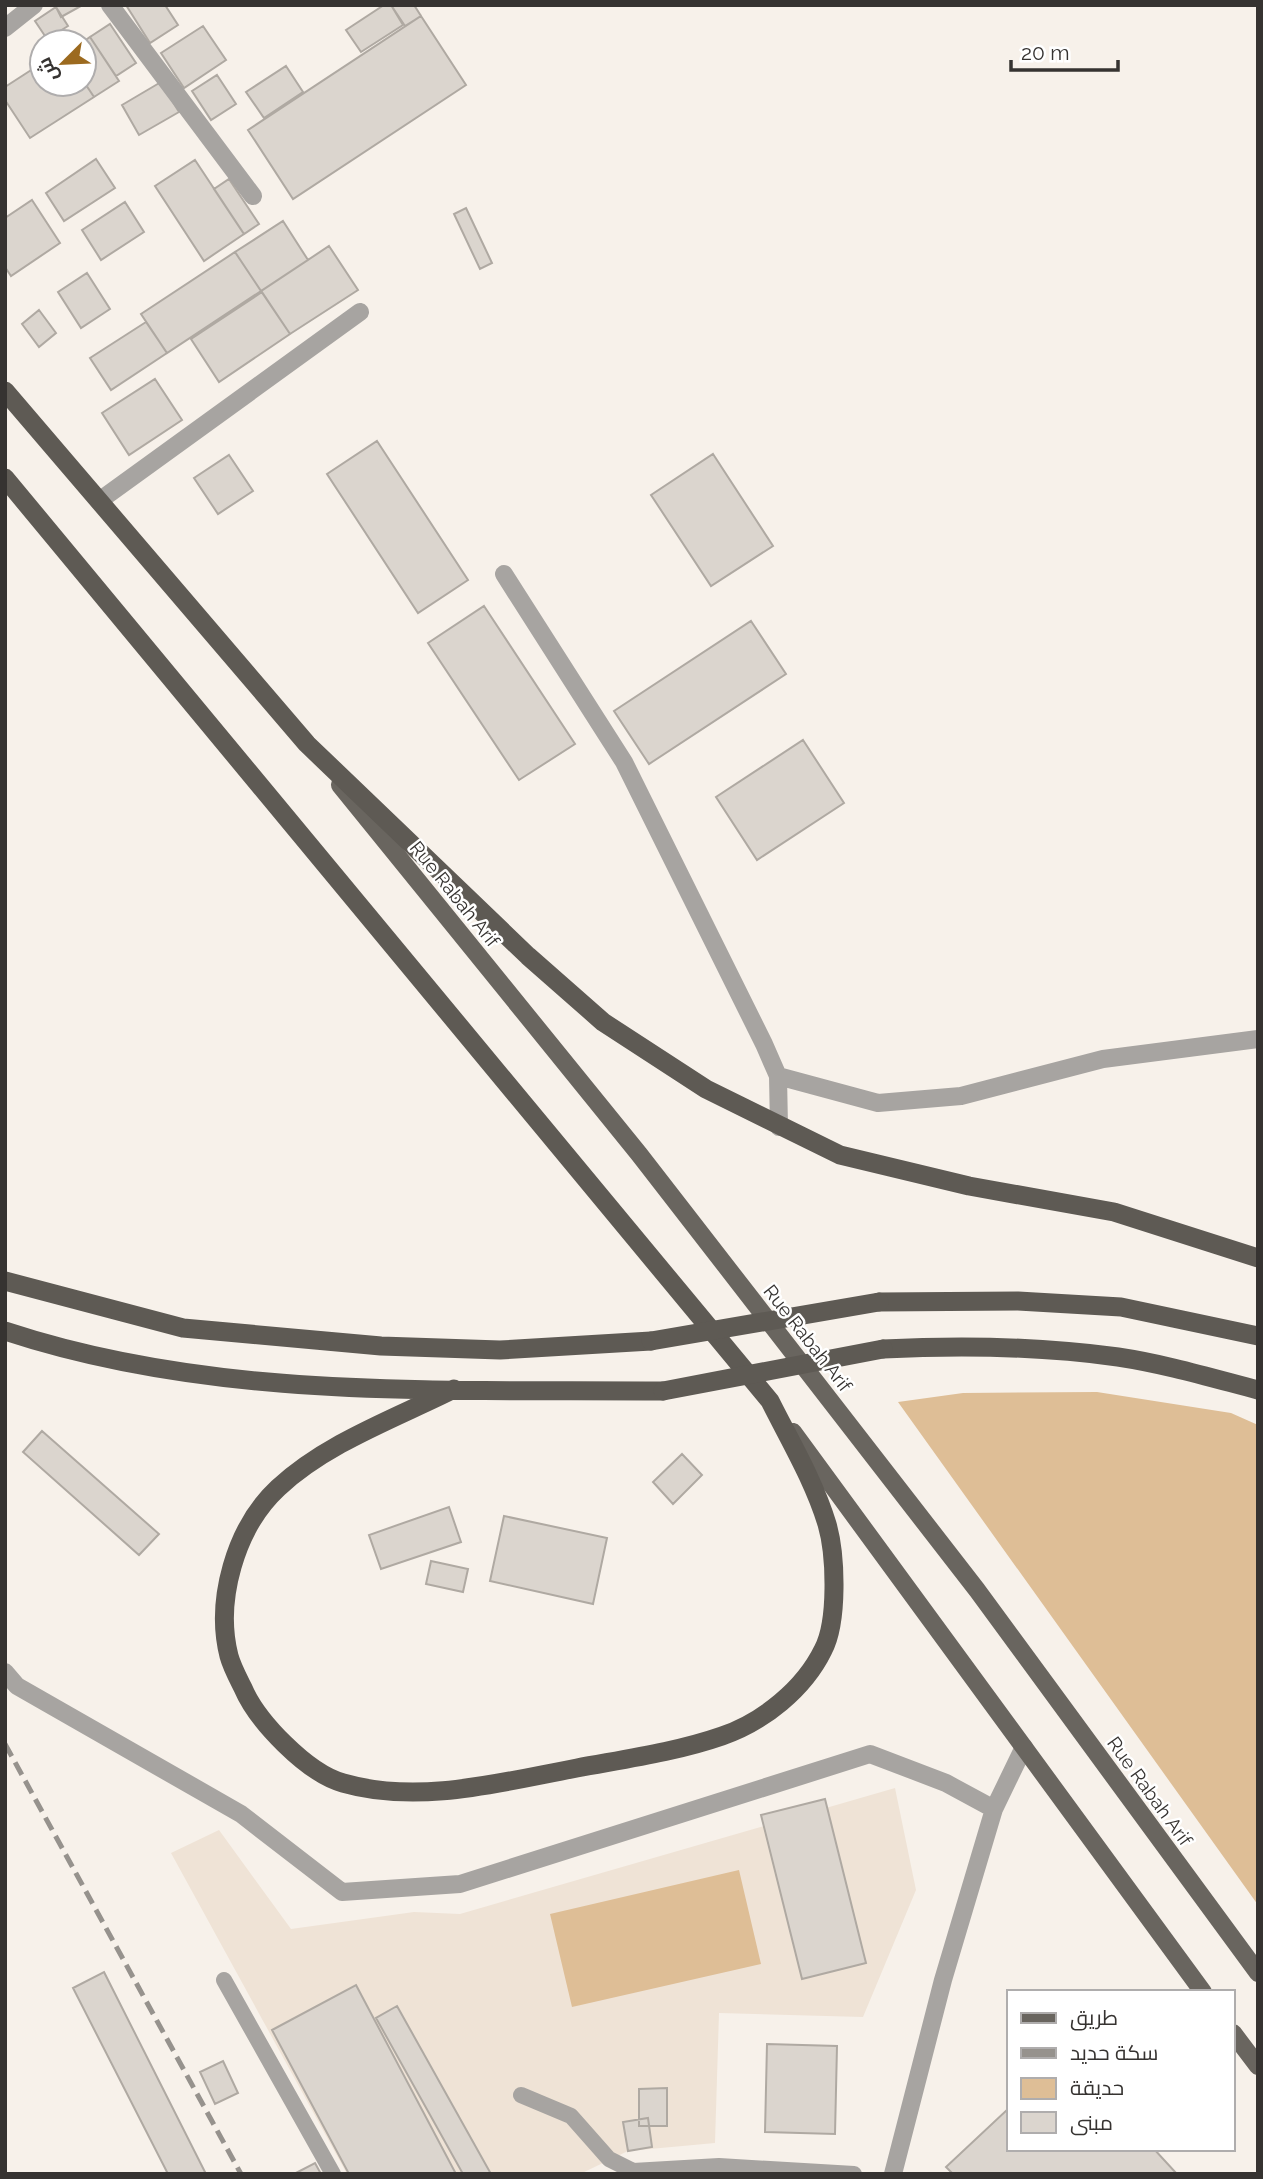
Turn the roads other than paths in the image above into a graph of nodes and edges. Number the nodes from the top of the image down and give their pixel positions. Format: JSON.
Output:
{"nodes":[{"id":1,"x":34,"y":5,"type":"edge"},
{"id":2,"x":110,"y":5,"type":"edge"},
{"id":3,"x":5,"y":28,"type":"edge"},
{"id":4,"x":253,"y":196,"type":"dead end"},
{"id":5,"x":360,"y":312,"type":"dead end"},
{"id":6,"x":5,"y":391,"type":"edge"},
{"id":7,"x":5,"y":478,"type":"edge"},
{"id":8,"x":99,"y":501,"type":"junction"},
{"id":9,"x":504,"y":574,"type":"dead end"},
{"id":10,"x":307,"y":744,"type":"junction"},
{"id":11,"x":1258,"y":1039,"type":"edge"},
{"id":12,"x":778,"y":1076,"type":"junction"},
{"id":13,"x":779,"y":1127,"type":"junction"},
{"id":14,"x":1258,"y":1258,"type":"edge"},
{"id":15,"x":5,"y":1281,"type":"edge"},
{"id":16,"x":5,"y":1331,"type":"edge"},
{"id":17,"x":1258,"y":1336,"type":"edge"},
{"id":18,"x":454,"y":1390,"type":"junction"},
{"id":19,"x":1258,"y":1390,"type":"edge"},
{"id":20,"x":770,"y":1401,"type":"junction"},
{"id":21,"x":5,"y":1672,"type":"edge"},
{"id":22,"x":1024,"y":1747,"type":"junction"},
{"id":23,"x":994,"y":1809,"type":"junction"},
{"id":24,"x":1258,"y":1973,"type":"edge"},
{"id":25,"x":224,"y":1980,"type":"dead end"},
{"id":26,"x":1202,"y":1990,"type":"edge"},
{"id":27,"x":1235,"y":2036,"type":"edge"},
{"id":28,"x":1258,"y":2066,"type":"edge"},
{"id":29,"x":521,"y":2095,"type":"dead end"},
{"id":30,"x":718,"y":2170,"type":"edge"},
{"id":31,"x":632,"y":2172,"type":"edge"},
{"id":32,"x":333,"y":2174,"type":"edge"},
{"id":33,"x":854,"y":2174,"type":"edge"},
{"id":34,"x":893,"y":2174,"type":"edge"}],
"edges":[{"from":1,"to":3,"type":"street"},
{"from":2,"to":4,"type":"street"},
{"from":5,"to":8,"type":"street"},
{"from":6,"to":8,"type":"highway"},
{"from":7,"to":20,"type":"highway"},
{"from":8,"to":10,"type":"highway"},
{"from":9,"to":12,"type":"street"},
{"from":10,"to":13,"type":"highway"},
{"from":10,"to":24,"type":"main road","name":"Rue Rabah Arif"},
{"from":11,"to":12,"type":"street"},
{"from":12,"to":13,"type":"street"},
{"from":13,"to":14,"type":"highway"},
{"from":15,"to":17,"type":"highway","bridge":true},
{"from":16,"to":18,"type":"highway"},
{"from":18,"to":19,"type":"highway","bridge":true},
{"from":18,"to":20,"type":"highway"},
{"from":20,"to":22,"type":"main road"},
{"from":21,"to":23,"type":"street"},
{"from":22,"to":23,"type":"street"},
{"from":22,"to":26,"type":"main road"},
{"from":23,"to":34,"type":"street"},
{"from":25,"to":32,"type":"lane"},
{"from":27,"to":28,"type":"main road"},
{"from":29,"to":31,"type":"lane"},
{"from":30,"to":31,"type":"lane"},
{"from":30,"to":33,"type":"lane"}]}
